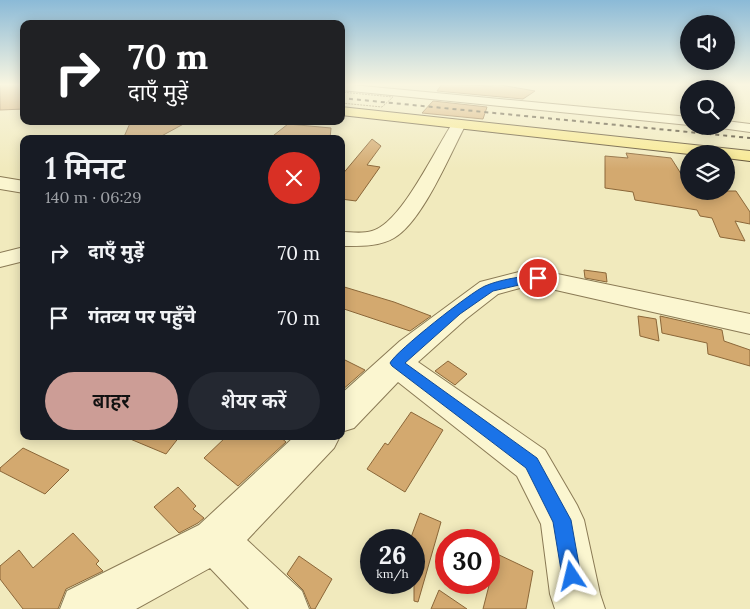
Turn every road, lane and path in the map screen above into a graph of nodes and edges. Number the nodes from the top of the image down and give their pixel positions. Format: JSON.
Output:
{"nodes":[{"id":1,"x":345,"y":112,"type":"edge"},
{"id":2,"x":601,"y":112,"type":"edge"},
{"id":3,"x":680,"y":120,"type":"edge"},
{"id":4,"x":458,"y":124,"type":"junction"},
{"id":5,"x":735,"y":126,"type":"edge"},
{"id":6,"x":750,"y":128,"type":"edge"},
{"id":7,"x":750,"y":156,"type":"edge"},
{"id":8,"x":0,"y":183,"type":"edge"},
{"id":9,"x":20,"y":187,"type":"edge"},
{"id":10,"x":345,"y":239,"type":"edge"},
{"id":11,"x":20,"y":255,"type":"edge"},
{"id":12,"x":0,"y":260,"type":"edge"},
{"id":13,"x":750,"y":324,"type":"edge"},
{"id":14,"x":396,"y":363,"type":"junction"},
{"id":15,"x":345,"y":413,"type":"edge"},
{"id":16,"x":318,"y":440,"type":"edge"},
{"id":17,"x":215,"y":541,"type":"junction"},
{"id":18,"x":85,"y":609,"type":"edge"},
{"id":19,"x":284,"y":609,"type":"edge"},
{"id":20,"x":580,"y":609,"type":"edge"}],
"edges":[{"from":1,"to":4,"type":"main road"},
{"from":2,"to":3,"type":"street"},
{"from":4,"to":7,"type":"main road"},
{"from":4,"to":10,"type":"street"},
{"from":5,"to":6,"type":"street"},
{"from":8,"to":9,"type":"street"},
{"from":11,"to":12,"type":"street"},
{"from":13,"to":14,"type":"street"},
{"from":14,"to":15,"type":"street"},
{"from":14,"to":20,"type":"street"},
{"from":16,"to":17,"type":"street"},
{"from":17,"to":18,"type":"street"},
{"from":17,"to":19,"type":"street"}]}
